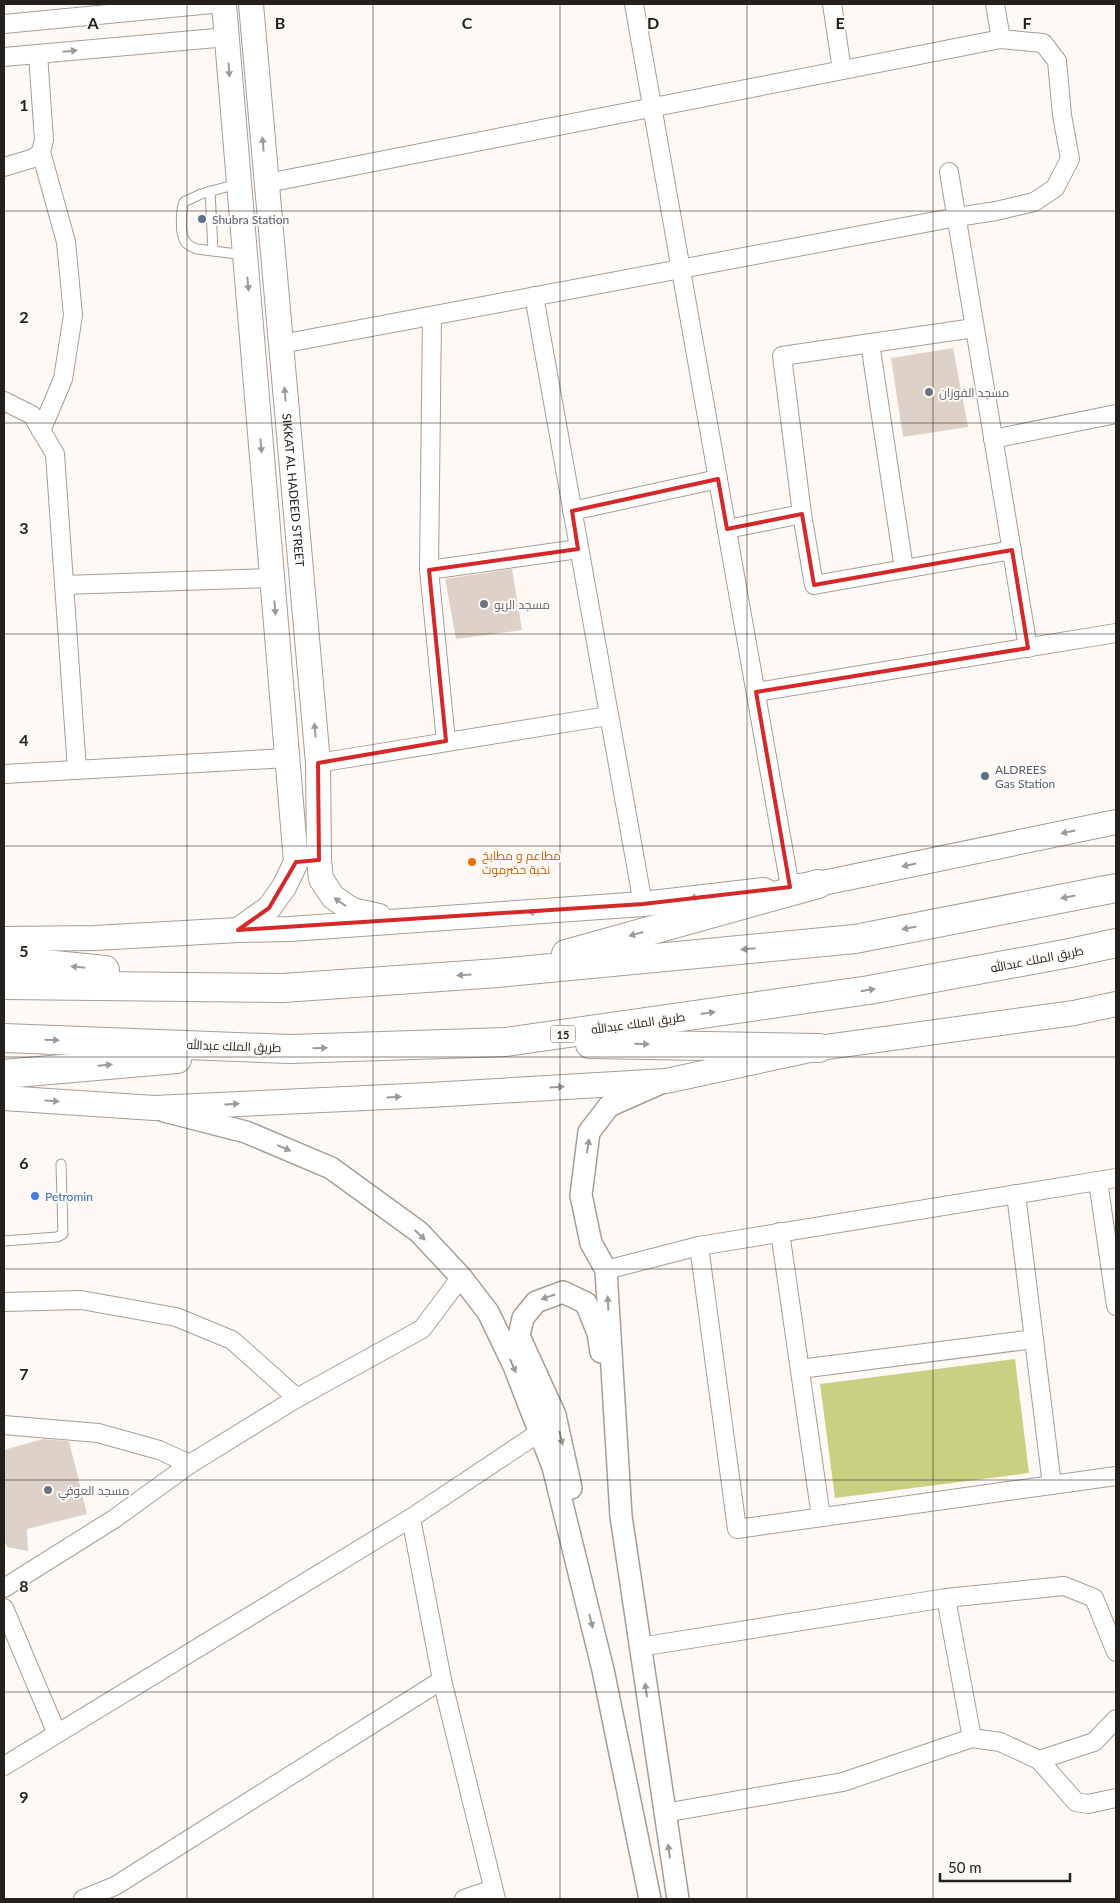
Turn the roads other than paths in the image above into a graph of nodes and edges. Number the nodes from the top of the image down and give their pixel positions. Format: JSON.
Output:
{"nodes":[{"id":1,"x":212,"y":4,"type":"edge"},
{"id":2,"x":224,"y":4,"type":"edge"},
{"id":3,"x":251,"y":4,"type":"edge"},
{"id":4,"x":634,"y":4,"type":"edge"},
{"id":5,"x":832,"y":4,"type":"edge"},
{"id":6,"x":995,"y":4,"type":"edge"},
{"id":7,"x":4,"y":24,"type":"edge"},
{"id":8,"x":227,"y":36,"type":"junction"},
{"id":9,"x":1001,"y":38,"type":"junction"},
{"id":10,"x":38,"y":54,"type":"junction"},
{"id":11,"x":4,"y":57,"type":"edge"},
{"id":12,"x":842,"y":70,"type":"junction"},
{"id":13,"x":652,"y":107,"type":"junction"},
{"id":14,"x":41,"y":152,"type":"junction"},
{"id":15,"x":4,"y":167,"type":"edge"},
{"id":16,"x":949,"y":172,"type":"dead end"},
{"id":17,"x":267,"y":183,"type":"junction"},
{"id":18,"x":238,"y":184,"type":"junction"},
{"id":19,"x":210,"y":191,"type":"junction"},
{"id":20,"x":956,"y":216,"type":"junction"},
{"id":21,"x":213,"y":251,"type":"junction"},
{"id":22,"x":245,"y":255,"type":"junction"},
{"id":23,"x":681,"y":269,"type":"junction"},
{"id":24,"x":534,"y":296,"type":"junction"},
{"id":25,"x":432,"y":316,"type":"junction"},
{"id":26,"x":974,"y":328,"type":"junction"},
{"id":27,"x":870,"y":343,"type":"junction"},
{"id":28,"x":281,"y":344,"type":"junction"},
{"id":29,"x":4,"y":401,"type":"edge"},
{"id":30,"x":1116,"y":414,"type":"edge"},
{"id":31,"x":41,"y":431,"type":"junction"},
{"id":32,"x":993,"y":439,"type":"junction"},
{"id":33,"x":718,"y":479,"type":"junction"},
{"id":34,"x":572,"y":510,"type":"junction"},
{"id":35,"x":802,"y":514,"type":"junction"},
{"id":36,"x":727,"y":529,"type":"junction"},
{"id":37,"x":578,"y":549,"type":"junction"},
{"id":38,"x":1012,"y":550,"type":"junction"},
{"id":39,"x":429,"y":570,"type":"junction"},
{"id":40,"x":904,"y":570,"type":"junction"},
{"id":41,"x":272,"y":578,"type":"junction"},
{"id":42,"x":64,"y":585,"type":"junction"},
{"id":43,"x":1116,"y":633,"type":"edge"},
{"id":44,"x":1028,"y":648,"type":"junction"},
{"id":45,"x":756,"y":692,"type":"junction"},
{"id":46,"x":608,"y":716,"type":"junction"},
{"id":47,"x":446,"y":741,"type":"junction"},
{"id":48,"x":288,"y":758,"type":"junction"},
{"id":49,"x":318,"y":763,"type":"junction"},
{"id":50,"x":77,"y":770,"type":"junction"},
{"id":51,"x":4,"y":774,"type":"edge"},
{"id":52,"x":1116,"y":822,"type":"edge"},
{"id":53,"x":308,"y":861,"type":"junction"},
{"id":54,"x":818,"y":884,"type":"junction"},
{"id":55,"x":790,"y":887,"type":"junction"},
{"id":56,"x":1116,"y":888,"type":"edge"},
{"id":57,"x":643,"y":904,"type":"junction"},
{"id":58,"x":403,"y":921,"type":"junction"},
{"id":59,"x":238,"y":930,"type":"junction"},
{"id":60,"x":4,"y":939,"type":"edge"},
{"id":61,"x":1116,"y":943,"type":"edge"},
{"id":62,"x":4,"y":960,"type":"edge"},
{"id":63,"x":498,"y":973,"type":"junction"},
{"id":64,"x":4,"y":984,"type":"edge"},
{"id":65,"x":283,"y":988,"type":"junction"},
{"id":66,"x":1116,"y":1004,"type":"edge"},
{"id":67,"x":4,"y":1038,"type":"edge"},
{"id":68,"x":506,"y":1042,"type":"junction"},
{"id":69,"x":819,"y":1048,"type":"junction"},
{"id":70,"x":290,"y":1049,"type":"junction"},
{"id":71,"x":4,"y":1074,"type":"edge"},
{"id":72,"x":666,"y":1081,"type":"junction"},
{"id":73,"x":4,"y":1098,"type":"edge"},
{"id":74,"x":154,"y":1108,"type":"junction"},
{"id":75,"x":61,"y":1164,"type":"dead end"},
{"id":76,"x":1116,"y":1178,"type":"edge"},
{"id":77,"x":1098,"y":1181,"type":"junction"},
{"id":78,"x":1016,"y":1194,"type":"junction"},
{"id":79,"x":780,"y":1232,"type":"junction"},
{"id":80,"x":4,"y":1241,"type":"edge"},
{"id":81,"x":699,"y":1246,"type":"junction"},
{"id":82,"x":606,"y":1270,"type":"junction"},
{"id":83,"x":461,"y":1278,"type":"junction"},
{"id":84,"x":4,"y":1302,"type":"edge"},
{"id":85,"x":1116,"y":1306,"type":"edge"},
{"id":86,"x":1034,"y":1339,"type":"junction"},
{"id":87,"x":800,"y":1369,"type":"junction"},
{"id":88,"x":297,"y":1398,"type":"junction"},
{"id":89,"x":4,"y":1425,"type":"edge"},
{"id":90,"x":540,"y":1432,"type":"junction"},
{"id":91,"x":190,"y":1464,"type":"junction"},
{"id":92,"x":1116,"y":1476,"type":"edge"},
{"id":93,"x":1052,"y":1485,"type":"junction"},
{"id":94,"x":620,"y":1516,"type":"junction"},
{"id":95,"x":821,"y":1517,"type":"junction"},
{"id":96,"x":411,"y":1518,"type":"junction"},
{"id":97,"x":4,"y":1588,"type":"edge"},
{"id":98,"x":585,"y":1595,"type":"junction"},
{"id":99,"x":946,"y":1598,"type":"junction"},
{"id":100,"x":4,"y":1608,"type":"edge"},
{"id":101,"x":640,"y":1647,"type":"junction"},
{"id":102,"x":1116,"y":1652,"type":"edge"},
{"id":103,"x":442,"y":1680,"type":"junction"},
{"id":104,"x":1116,"y":1719,"type":"edge"},
{"id":105,"x":57,"y":1734,"type":"junction"},
{"id":106,"x":972,"y":1738,"type":"junction"},
{"id":107,"x":1039,"y":1760,"type":"junction"},
{"id":108,"x":4,"y":1766,"type":"edge"},
{"id":109,"x":1116,"y":1798,"type":"edge"},
{"id":110,"x":664,"y":1813,"type":"junction"},
{"id":111,"x":118,"y":1892,"type":"edge"},
{"id":112,"x":494,"y":1894,"type":"edge"},
{"id":113,"x":678,"y":1894,"type":"edge"},
{"id":114,"x":83,"y":1899,"type":"edge"},
{"id":115,"x":464,"y":1899,"type":"edge"},
{"id":116,"x":650,"y":1899,"type":"edge"}],
"edges":[{"from":1,"to":7,"type":"street"},
{"from":2,"to":8,"type":"main road","name":"SIKKAT AL HADEED STREET"},
{"from":17,"to":3,"type":"main road","name":"SIKKAT AL HADEED STREET","one_way":true},
{"from":4,"to":13,"type":"street"},
{"from":5,"to":12,"type":"street"},
{"from":6,"to":9,"type":"street"},
{"from":10,"to":8,"type":"street","one_way":true},
{"from":8,"to":18,"type":"main road","name":"SIKKAT AL HADEED STREET","one_way":true},
{"from":9,"to":12,"type":"street"},
{"from":9,"to":20,"type":"street"},
{"from":10,"to":11,"type":"street"},
{"from":10,"to":14,"type":"street"},
{"from":12,"to":13,"type":"street"},
{"from":13,"to":17,"type":"street"},
{"from":13,"to":23,"type":"street"},
{"from":14,"to":15,"type":"street"},
{"from":14,"to":31,"type":"street"},
{"from":16,"to":20,"type":"street"},
{"from":17,"to":28,"type":"main road","name":"SIKKAT AL HADEED STREET"},
{"from":18,"to":19,"type":"lane"},
{"from":18,"to":22,"type":"main road","name":"SIKKAT AL HADEED STREET"},
{"from":19,"to":21,"type":"lane"},
{"from":19,"to":21,"type":"lane"},
{"from":20,"to":23,"type":"street"},
{"from":20,"to":26,"type":"street"},
{"from":21,"to":22,"type":"lane"},
{"from":22,"to":41,"type":"main road","name":"SIKKAT AL HADEED STREET","one_way":true},
{"from":23,"to":24,"type":"street"},
{"from":23,"to":33,"type":"street"},
{"from":24,"to":25,"type":"street"},
{"from":24,"to":34,"type":"street"},
{"from":25,"to":28,"type":"street"},
{"from":25,"to":39,"type":"street"},
{"from":26,"to":27,"type":"street"},
{"from":26,"to":32,"type":"street"},
{"from":27,"to":35,"type":"street"},
{"from":27,"to":40,"type":"street"},
{"from":49,"to":28,"type":"main road","name":"SIKKAT AL HADEED STREET","one_way":true},
{"from":29,"to":31,"type":"street"},
{"from":30,"to":32,"type":"street"},
{"from":31,"to":42,"type":"street"},
{"from":32,"to":38,"type":"street"},
{"from":33,"to":34,"type":"street"},
{"from":33,"to":36,"type":"street"},
{"from":34,"to":37,"type":"street"},
{"from":35,"to":36,"type":"street"},
{"from":35,"to":40,"type":"street"},
{"from":36,"to":45,"type":"street"},
{"from":37,"to":39,"type":"street"},
{"from":37,"to":46,"type":"street"},
{"from":38,"to":40,"type":"street"},
{"from":38,"to":44,"type":"street"},
{"from":39,"to":47,"type":"street"},
{"from":41,"to":42,"type":"street"},
{"from":41,"to":48,"type":"main road","name":"SIKKAT AL HADEED STREET","one_way":true},
{"from":42,"to":50,"type":"street"},
{"from":43,"to":44,"type":"street"},
{"from":44,"to":45,"type":"street"},
{"from":45,"to":55,"type":"street"},
{"from":46,"to":47,"type":"street"},
{"from":46,"to":57,"type":"street"},
{"from":47,"to":49,"type":"street"},
{"from":48,"to":50,"type":"street"},
{"from":48,"to":53,"type":"main road","name":"SIKKAT AL HADEED STREET"},
{"from":49,"to":53,"type":"main road","name":"SIKKAT AL HADEED STREET"},
{"from":50,"to":51,"type":"street"},
{"from":52,"to":54,"type":"main road","one_way":true},
{"from":58,"to":53,"type":"main road","name":"SIKKAT AL HADEED STREET","one_way":true},
{"from":53,"to":59,"type":"main road","name":"SIKKAT AL HADEED STREET"},
{"from":54,"to":55,"type":"main road"},
{"from":54,"to":63,"type":"highway","one_way":true},
{"from":55,"to":57,"type":"main road","one_way":true},
{"from":56,"to":63,"type":"highway","one_way":true},
{"from":57,"to":58,"type":"main road","one_way":true},
{"from":58,"to":59,"type":"main road"},
{"from":59,"to":60,"type":"main road"},
{"from":68,"to":61,"type":"highway","name":"طريق الملك عبدالله","number":"15","one_way":true},
{"from":65,"to":62,"type":"highway","one_way":true},
{"from":63,"to":65,"type":"highway","one_way":true},
{"from":64,"to":65,"type":"highway"},
{"from":66,"to":69,"type":"main road"},
{"from":67,"to":70,"type":"highway","name":"طريق الملك عبدالله","number":"15","one_way":true},
{"from":68,"to":69,"type":"highway","one_way":true},
{"from":70,"to":68,"type":"highway","name":"طريق الملك عبدالله","number":"15","one_way":true},
{"from":69,"to":72,"type":"main road"},
{"from":71,"to":70,"type":"highway","one_way":true},
{"from":74,"to":72,"type":"main road","one_way":true},
{"from":82,"to":72,"type":"street","one_way":true},
{"from":73,"to":74,"type":"main road","one_way":true},
{"from":74,"to":83,"type":"street","one_way":true},
{"from":75,"to":80,"type":"lane"},
{"from":76,"to":77,"type":"street"},
{"from":77,"to":78,"type":"street"},
{"from":77,"to":85,"type":"street"},
{"from":78,"to":79,"type":"street"},
{"from":78,"to":86,"type":"street"},
{"from":79,"to":81,"type":"street"},
{"from":79,"to":87,"type":"street"},
{"from":81,"to":82,"type":"street"},
{"from":81,"to":95,"type":"street"},
{"from":94,"to":82,"type":"street","one_way":true},
{"from":83,"to":88,"type":"street"},
{"from":83,"to":90,"type":"street","one_way":true},
{"from":84,"to":88,"type":"street"},
{"from":86,"to":87,"type":"street"},
{"from":86,"to":93,"type":"street"},
{"from":87,"to":95,"type":"street"},
{"from":88,"to":91,"type":"street"},
{"from":89,"to":91,"type":"street"},
{"from":90,"to":96,"type":"street"},
{"from":90,"to":98,"type":"street"},
{"from":91,"to":97,"type":"street"},
{"from":92,"to":93,"type":"street"},
{"from":93,"to":95,"type":"street"},
{"from":94,"to":98,"type":"street","one_way":true},
{"from":94,"to":101,"type":"street"},
{"from":96,"to":103,"type":"street"},
{"from":96,"to":105,"type":"street"},
{"from":98,"to":116,"type":"street","one_way":true},
{"from":99,"to":101,"type":"street"},
{"from":99,"to":102,"type":"street"},
{"from":99,"to":106,"type":"street"},
{"from":100,"to":105,"type":"street"},
{"from":110,"to":101,"type":"street","one_way":true},
{"from":103,"to":111,"type":"street"},
{"from":103,"to":112,"type":"street"},
{"from":104,"to":107,"type":"street"},
{"from":105,"to":108,"type":"street"},
{"from":106,"to":107,"type":"street"},
{"from":106,"to":110,"type":"street"},
{"from":107,"to":109,"type":"street"},
{"from":113,"to":110,"type":"street","one_way":true},
{"from":111,"to":114,"type":"street"},
{"from":112,"to":115,"type":"street"}]}
